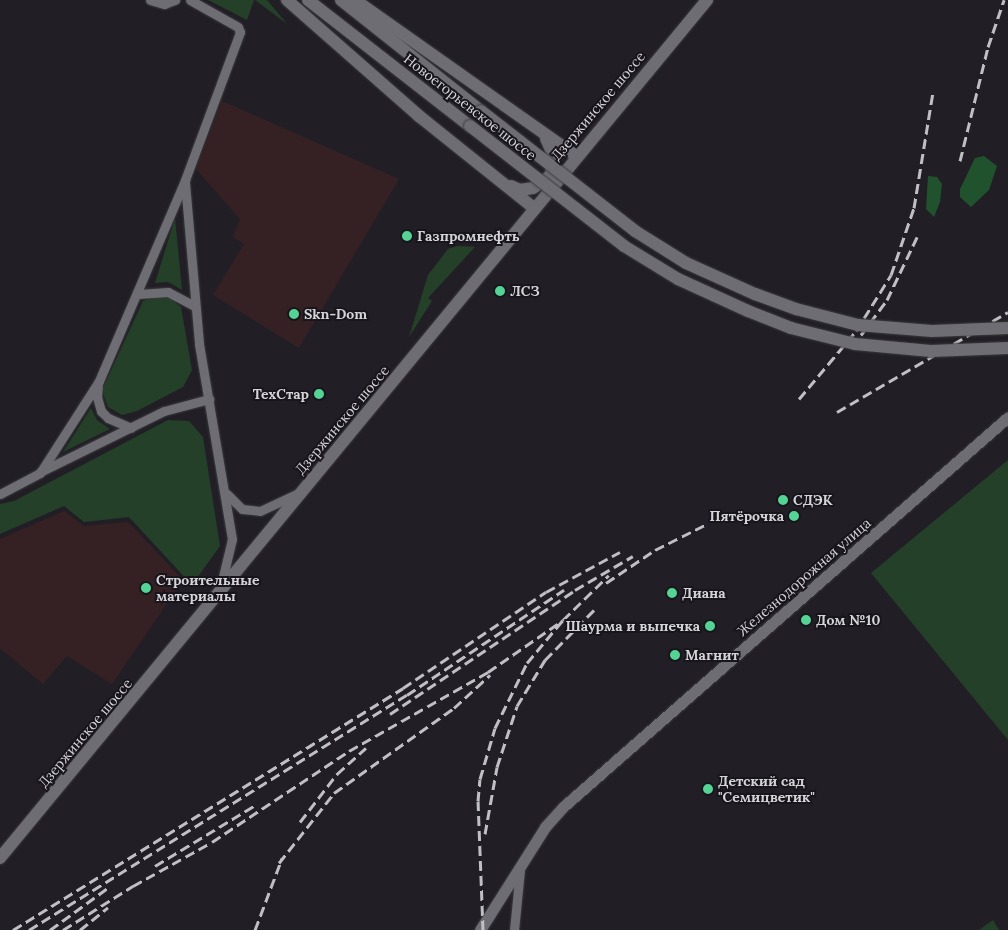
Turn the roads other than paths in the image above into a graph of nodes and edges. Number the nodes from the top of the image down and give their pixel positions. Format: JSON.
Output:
{"nodes":[{"id":1,"x":150,"y":0,"type":"edge"},
{"id":2,"x":175,"y":0,"type":"edge"},
{"id":3,"x":190,"y":0,"type":"edge"},
{"id":4,"x":286,"y":0,"type":"edge"},
{"id":5,"x":308,"y":0,"type":"edge"},
{"id":6,"x":341,"y":0,"type":"edge"},
{"id":7,"x":355,"y":0,"type":"edge"},
{"id":8,"x":707,"y":0,"type":"edge"},
{"id":9,"x":532,"y":124,"type":"junction"},
{"id":10,"x":576,"y":156,"type":"junction"},
{"id":11,"x":490,"y":172,"type":"junction"},
{"id":12,"x":185,"y":180,"type":"junction"},
{"id":13,"x":534,"y":208,"type":"junction"},
{"id":14,"x":138,"y":294,"type":"junction"},
{"id":15,"x":194,"y":306,"type":"junction"},
{"id":16,"x":1008,"y":328,"type":"edge"},
{"id":17,"x":1008,"y":348,"type":"edge"},
{"id":18,"x":98,"y":381,"type":"junction"},
{"id":19,"x":209,"y":399,"type":"junction"},
{"id":20,"x":1008,"y":417,"type":"edge"},
{"id":21,"x":130,"y":428,"type":"junction"},
{"id":22,"x":40,"y":473,"type":"junction"},
{"id":23,"x":303,"y":490,"type":"junction"},
{"id":24,"x":0,"y":494,"type":"edge"},
{"id":25,"x":226,"y":494,"type":"junction"},
{"id":26,"x":210,"y":605,"type":"junction"},
{"id":27,"x":0,"y":858,"type":"edge"},
{"id":28,"x":520,"y":870,"type":"junction"},
{"id":29,"x":480,"y":930,"type":"edge"},
{"id":30,"x":514,"y":930,"type":"edge"}],
"edges":[{"from":1,"to":2,"type":"street"},
{"from":3,"to":12,"type":"street"},
{"from":4,"to":11,"type":"main road"},
{"from":5,"to":17,"type":"main road","name":"Новоегорьевское шоссе","bridge":true},
{"from":6,"to":16,"type":"main road","name":"Новоегорьевское шоссе","bridge":true},
{"from":7,"to":9,"type":"main road"},
{"from":8,"to":10,"type":"main road","name":"Дзержинское шоссе"},
{"from":9,"to":10,"type":"main road"},
{"from":9,"to":11,"type":"main road"},
{"from":10,"to":13,"type":"main road","name":"Дзержинское шоссе"},
{"from":11,"to":13,"type":"main road"},
{"from":12,"to":14,"type":"street"},
{"from":12,"to":15,"type":"street"},
{"from":13,"to":23,"type":"main road","name":"Дзержинское шоссе"},
{"from":14,"to":15,"type":"street"},
{"from":14,"to":18,"type":"street"},
{"from":15,"to":19,"type":"street"},
{"from":18,"to":21,"type":"street"},
{"from":18,"to":22,"type":"street"},
{"from":19,"to":21,"type":"street"},
{"from":19,"to":25,"type":"street"},
{"from":20,"to":28,"type":"street","name":"Железнодорожная улица"},
{"from":21,"to":22,"type":"street"},
{"from":22,"to":24,"type":"street"},
{"from":23,"to":25,"type":"street"},
{"from":23,"to":26,"type":"main road","name":"Дзержинское шоссе"},
{"from":25,"to":26,"type":"street"},
{"from":26,"to":27,"type":"main road","name":"Дзержинское шоссе"},
{"from":28,"to":29,"type":"street","name":"Железнодорожная улица"},
{"from":28,"to":30,"type":"street"}]}
